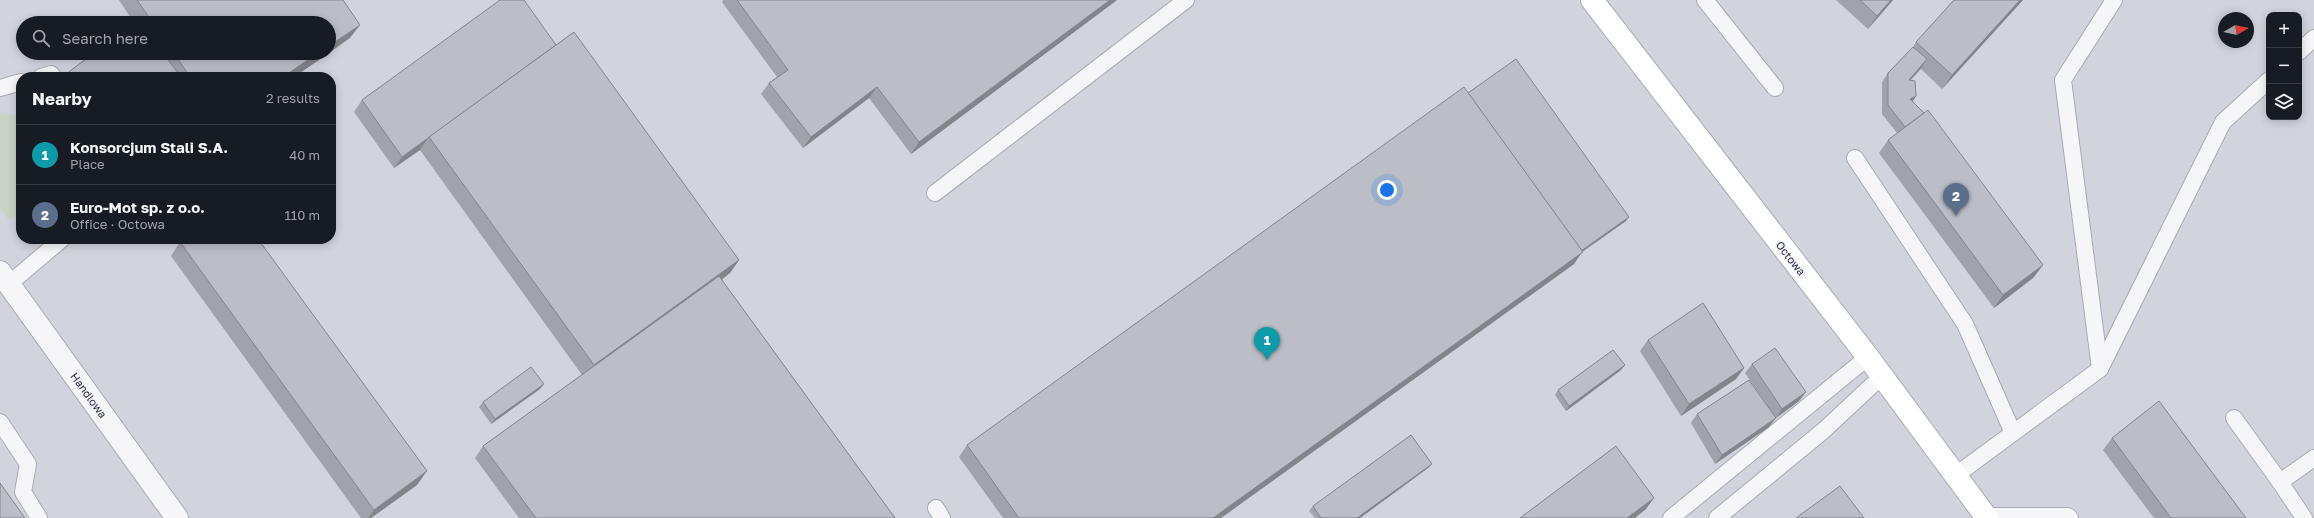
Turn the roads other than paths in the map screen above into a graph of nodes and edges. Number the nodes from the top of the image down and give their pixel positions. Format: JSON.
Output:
{"nodes":[{"id":1,"x":1186,"y":0,"type":"edge"},
{"id":2,"x":1592,"y":0,"type":"edge"},
{"id":3,"x":1705,"y":0,"type":"edge"},
{"id":4,"x":2114,"y":0,"type":"edge"},
{"id":5,"x":2314,"y":38,"type":"edge"},
{"id":6,"x":2302,"y":49,"type":"edge"},
{"id":7,"x":16,"y":83,"type":"edge"},
{"id":8,"x":2266,"y":83,"type":"edge"},
{"id":9,"x":0,"y":88,"type":"edge"},
{"id":10,"x":1775,"y":88,"type":"dead end"},
{"id":11,"x":1855,"y":158,"type":"dead end"},
{"id":12,"x":935,"y":193,"type":"dead end"},
{"id":13,"x":55,"y":244,"type":"edge"},
{"id":14,"x":4,"y":278,"type":"edge"},
{"id":15,"x":1868,"y":357,"type":"junction"},
{"id":16,"x":2100,"y":368,"type":"junction"},
{"id":17,"x":1882,"y":376,"type":"junction"},
{"id":18,"x":2234,"y":418,"type":"dead end"},
{"id":19,"x":0,"y":422,"type":"edge"},
{"id":20,"x":2013,"y":433,"type":"junction"},
{"id":21,"x":2314,"y":458,"type":"edge"},
{"id":22,"x":1956,"y":475,"type":"junction"},
{"id":23,"x":2280,"y":482,"type":"junction"},
{"id":24,"x":1986,"y":517,"type":"edge"},
{"id":25,"x":40,"y":518,"type":"edge"},
{"id":26,"x":178,"y":518,"type":"edge"},
{"id":27,"x":1671,"y":518,"type":"edge"},
{"id":28,"x":1717,"y":518,"type":"edge"},
{"id":29,"x":2070,"y":518,"type":"edge"},
{"id":30,"x":2304,"y":518,"type":"edge"}],
"edges":[{"from":1,"to":12,"type":"lane"},
{"from":2,"to":15,"type":"street","name":"Octowa"},
{"from":3,"to":10,"type":"lane"},
{"from":4,"to":16,"type":"lane"},
{"from":5,"to":6,"type":"lane"},
{"from":7,"to":9,"type":"lane"},
{"from":8,"to":16,"type":"lane"},
{"from":11,"to":20,"type":"lane"},
{"from":13,"to":14,"type":"lane"},
{"from":14,"to":26,"type":"street","name":"Handlowa"},
{"from":15,"to":17,"type":"street","name":"Octowa"},
{"from":15,"to":27,"type":"lane"},
{"from":16,"to":20,"type":"lane"},
{"from":17,"to":22,"type":"street","name":"Octowa"},
{"from":17,"to":28,"type":"lane"},
{"from":18,"to":23,"type":"lane"},
{"from":19,"to":25,"type":"lane"},
{"from":20,"to":22,"type":"lane"},
{"from":21,"to":23,"type":"lane"},
{"from":22,"to":24,"type":"street","name":"Octowa"},
{"from":23,"to":30,"type":"lane"},
{"from":24,"to":29,"type":"lane"}]}
